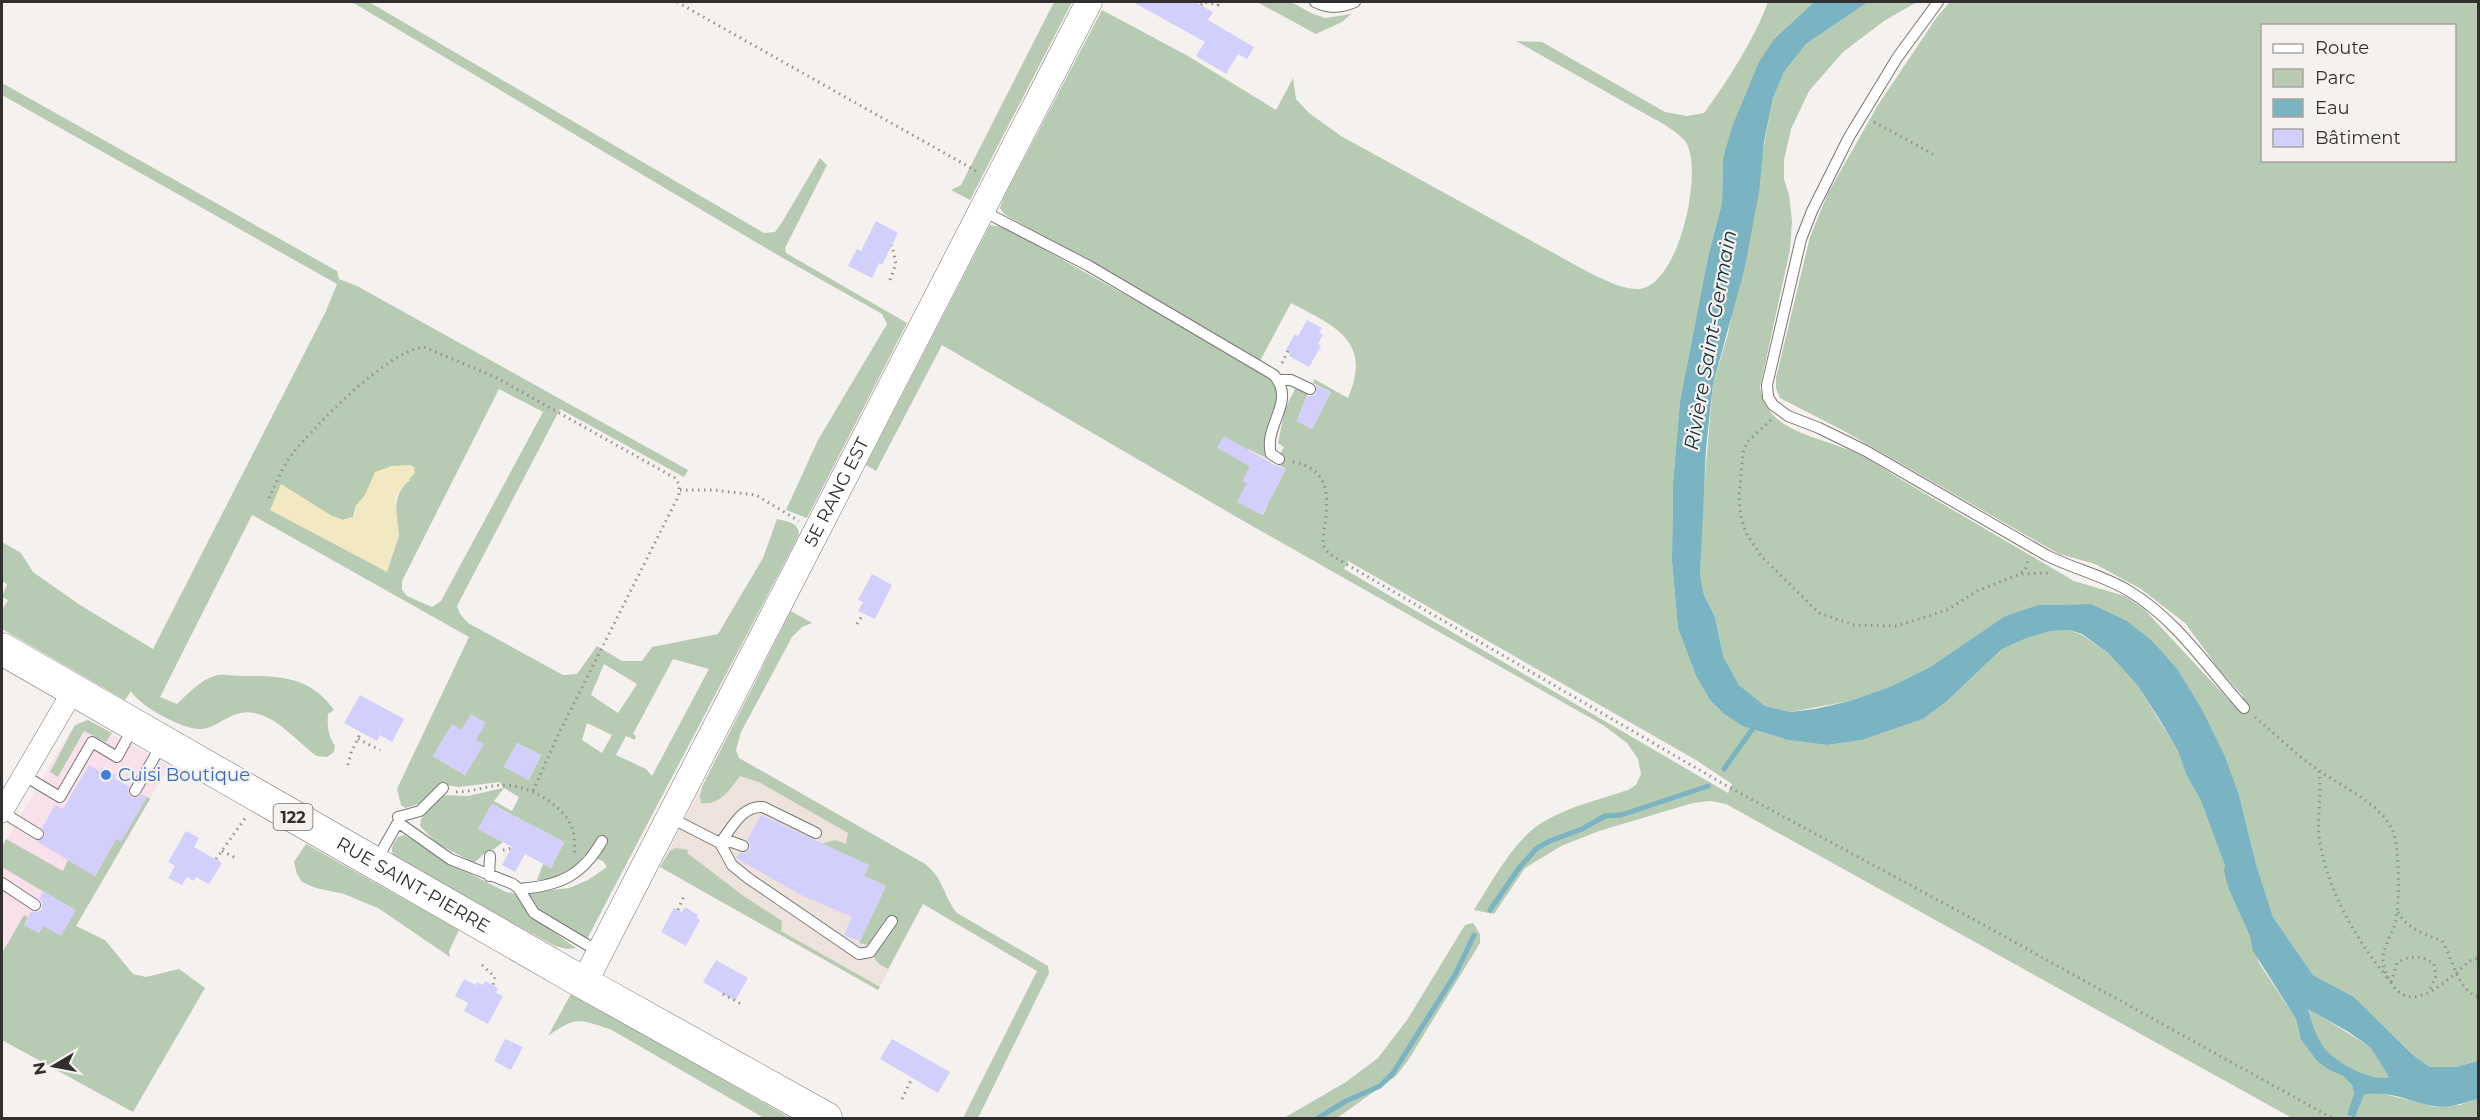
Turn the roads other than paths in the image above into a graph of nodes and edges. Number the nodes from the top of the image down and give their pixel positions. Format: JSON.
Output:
{"nodes":[{"id":1,"x":1089,"y":2,"type":"edge"},
{"id":2,"x":1315,"y":2,"type":"edge"},
{"id":3,"x":1355,"y":2,"type":"edge"},
{"id":4,"x":1938,"y":2,"type":"edge"},
{"id":5,"x":981,"y":210,"type":"junction"},
{"id":6,"x":1278,"y":380,"type":"junction"},
{"id":7,"x":1310,"y":389,"type":"dead end"},
{"id":8,"x":1279,"y":459,"type":"road end"},
{"id":9,"x":2,"y":649,"type":"edge"},
{"id":10,"x":73,"y":691,"type":"junction"},
{"id":11,"x":2244,"y":708,"type":"road end"},
{"id":12,"x":134,"y":726,"type":"junction"},
{"id":13,"x":163,"y":742,"type":"junction"},
{"id":14,"x":23,"y":775,"type":"junction"},
{"id":15,"x":443,"y":788,"type":"road end"},
{"id":16,"x":135,"y":791,"type":"dead end"},
{"id":17,"x":2,"y":812,"type":"edge"},
{"id":18,"x":398,"y":817,"type":"dead end"},
{"id":19,"x":669,"y":818,"type":"junction"},
{"id":20,"x":816,"y":833,"type":"dead end"},
{"id":21,"x":38,"y":834,"type":"dead end"},
{"id":22,"x":602,"y":841,"type":"dead end"},
{"id":23,"x":720,"y":843,"type":"junction"},
{"id":24,"x":743,"y":846,"type":"dead end"},
{"id":25,"x":490,"y":856,"type":"dead end"},
{"id":26,"x":375,"y":864,"type":"junction"},
{"id":27,"x":489,"y":876,"type":"junction"},
{"id":28,"x":2,"y":883,"type":"edge"},
{"id":29,"x":519,"y":889,"type":"junction"},
{"id":30,"x":35,"y":905,"type":"dead end"},
{"id":31,"x":892,"y":921,"type":"dead end"},
{"id":32,"x":599,"y":952,"type":"junction"},
{"id":33,"x":584,"y":983,"type":"junction"},
{"id":34,"x":815,"y":1116,"type":"edge"}],
"edges":[{"from":1,"to":5,"type":"street","name":"5E RANG EST"},
{"from":2,"to":3,"type":"lane"},
{"from":4,"to":11,"type":"lane"},
{"from":5,"to":6,"type":"lane"},
{"from":5,"to":19,"type":"street","name":"5E RANG EST"},
{"from":6,"to":7,"type":"lane"},
{"from":6,"to":8,"type":"lane"},
{"from":9,"to":10,"type":"main road","name":"RUE SAINT-PIERRE","number":"122"},
{"from":10,"to":12,"type":"main road","name":"RUE SAINT-PIERRE","number":"122"},
{"from":10,"to":14,"type":"street"},
{"from":12,"to":13,"type":"main road","name":"RUE SAINT-PIERRE","number":"122"},
{"from":12,"to":14,"type":"lane"},
{"from":13,"to":16,"type":"lane"},
{"from":13,"to":26,"type":"main road","name":"RUE SAINT-PIERRE","number":"122"},
{"from":14,"to":17,"type":"street"},
{"from":15,"to":18,"type":"lane"},
{"from":17,"to":21,"type":"lane"},
{"from":19,"to":23,"type":"lane"},
{"from":19,"to":32,"type":"street","name":"5E RANG EST"},
{"from":20,"to":23,"type":"lane"},
{"from":22,"to":29,"type":"lane"},
{"from":23,"to":24,"type":"lane"},
{"from":23,"to":31,"type":"lane"},
{"from":25,"to":27,"type":"lane"},
{"from":26,"to":27,"type":"lane"},
{"from":26,"to":33,"type":"main road","name":"RUE SAINT-PIERRE","number":"122"},
{"from":27,"to":29,"type":"lane"},
{"from":28,"to":30,"type":"lane"},
{"from":29,"to":32,"type":"lane"},
{"from":32,"to":33,"type":"street","name":"5E RANG EST"},
{"from":33,"to":34,"type":"main road","name":"RUE SAINT-PIERRE","number":"122"}]}
